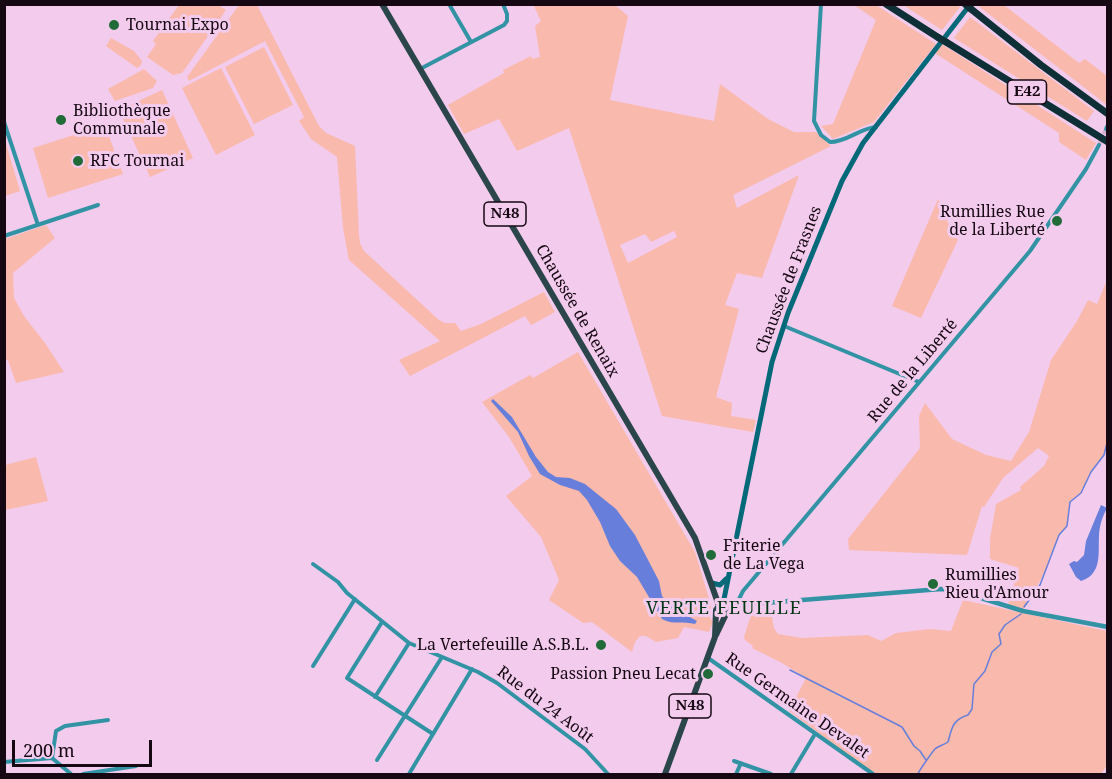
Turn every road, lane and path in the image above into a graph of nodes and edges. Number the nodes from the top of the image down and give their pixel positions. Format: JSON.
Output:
{"nodes":[{"id":1,"x":382,"y":4,"type":"edge"},
{"id":2,"x":449,"y":4,"type":"edge"},
{"id":3,"x":503,"y":4,"type":"edge"},
{"id":4,"x":821,"y":4,"type":"edge"},
{"id":5,"x":886,"y":4,"type":"edge"},
{"id":6,"x":894,"y":4,"type":"edge"},
{"id":7,"x":969,"y":6,"type":"edge"},
{"id":8,"x":910,"y":19,"type":"junction"},
{"id":9,"x":471,"y":42,"type":"junction"},
{"id":10,"x":420,"y":69,"type":"junction"},
{"id":11,"x":1107,"y":114,"type":"edge"},
{"id":12,"x":4,"y":122,"type":"edge"},
{"id":13,"x":876,"y":127,"type":"junction"},
{"id":14,"x":1107,"y":142,"type":"edge"},
{"id":15,"x":1100,"y":145,"type":"tunnel mouth"},
{"id":16,"x":98,"y":206,"type":"dead end"},
{"id":17,"x":38,"y":225,"type":"junction"},
{"id":18,"x":4,"y":236,"type":"edge"},
{"id":19,"x":783,"y":325,"type":"junction"},
{"id":20,"x":919,"y":382,"type":"junction"},
{"id":21,"x":313,"y":564,"type":"dead end"},
{"id":22,"x":728,"y":575,"type":"junction"},
{"id":23,"x":712,"y":583,"type":"junction"},
{"id":24,"x":355,"y":599,"type":"junction"},
{"id":25,"x":736,"y":605,"type":"junction"},
{"id":26,"x":724,"y":608,"type":"junction"},
{"id":27,"x":382,"y":622,"type":"junction"},
{"id":28,"x":1107,"y":627,"type":"edge"},
{"id":29,"x":715,"y":637,"type":"junction"},
{"id":30,"x":409,"y":644,"type":"junction"},
{"id":31,"x":442,"y":657,"type":"junction"},
{"id":32,"x":707,"y":658,"type":"junction"},
{"id":33,"x":313,"y":666,"type":"dead end"},
{"id":34,"x":472,"y":669,"type":"junction"},
{"id":35,"x":375,"y":697,"type":"junction"},
{"id":36,"x":405,"y":716,"type":"junction"},
{"id":37,"x":108,"y":720,"type":"dead end"},
{"id":38,"x":433,"y":734,"type":"junction"},
{"id":39,"x":815,"y":734,"type":"junction"},
{"id":40,"x":52,"y":758,"type":"junction"},
{"id":41,"x":377,"y":760,"type":"dead end"},
{"id":42,"x":734,"y":761,"type":"dead end"},
{"id":43,"x":4,"y":762,"type":"edge"},
{"id":44,"x":741,"y":763,"type":"junction"},
{"id":45,"x":136,"y":766,"type":"dead end"},
{"id":46,"x":71,"y":774,"type":"edge"},
{"id":47,"x":83,"y":774,"type":"edge"},
{"id":48,"x":409,"y":774,"type":"edge"},
{"id":49,"x":608,"y":774,"type":"edge"},
{"id":50,"x":665,"y":774,"type":"edge"},
{"id":51,"x":736,"y":774,"type":"edge"},
{"id":52,"x":771,"y":774,"type":"edge"},
{"id":53,"x":791,"y":774,"type":"edge"},
{"id":54,"x":873,"y":774,"type":"edge"}],
"edges":[{"from":1,"to":10,"type":"main road","name":"Chaussée de Renaix","number":"N48"},
{"from":2,"to":9,"type":"street"},
{"from":3,"to":9,"type":"street"},
{"from":4,"to":13,"type":"street"},
{"from":5,"to":8,"type":"highway","number":"E42"},
{"from":6,"to":8,"type":"highway"},
{"from":7,"to":11,"type":"highway","number":"E42"},
{"from":7,"to":13,"type":"main road","name":"Chaussée de Frasnes"},
{"from":8,"to":14,"type":"highway","number":"E42"},
{"from":9,"to":10,"type":"street"},
{"from":10,"to":23,"type":"main road","name":"Chaussée de Renaix","number":"N48"},
{"from":12,"to":17,"type":"street"},
{"from":13,"to":19,"type":"main road","name":"Chaussée de Frasnes"},
{"from":15,"to":20,"type":"street","name":"Rue de la Liberté"},
{"from":16,"to":17,"type":"street"},
{"from":17,"to":18,"type":"street"},
{"from":19,"to":20,"type":"street"},
{"from":19,"to":22,"type":"main road","name":"Chaussée de Frasnes"},
{"from":20,"to":25,"type":"street","name":"Rue de la Liberté"},
{"from":21,"to":24,"type":"street","name":"Rue du 24 Août"},
{"from":22,"to":23,"type":"main road"},
{"from":22,"to":26,"type":"main road","name":"Chaussée de Frasnes"},
{"from":23,"to":26,"type":"main road","name":"Chaussée de Renaix","number":"N48"},
{"from":24,"to":27,"type":"street","name":"Rue du 24 Août"},
{"from":24,"to":33,"type":"street"},
{"from":25,"to":26,"type":"street"},
{"from":25,"to":28,"type":"street"},
{"from":26,"to":29,"type":"main road","number":"N48"},
{"from":26,"to":29,"type":"main road","number":"N48"},
{"from":27,"to":30,"type":"street","name":"Rue du 24 Août"},
{"from":27,"to":35,"type":"street"},
{"from":29,"to":32,"type":"main road","number":"N48"},
{"from":30,"to":31,"type":"street","name":"Rue du 24 Août"},
{"from":30,"to":35,"type":"street"},
{"from":31,"to":34,"type":"street","name":"Rue du 24 Août"},
{"from":31,"to":36,"type":"street"},
{"from":32,"to":39,"type":"street","name":"Rue Germaine Devalet"},
{"from":32,"to":50,"type":"main road","number":"N48"},
{"from":34,"to":38,"type":"street"},
{"from":34,"to":49,"type":"street","name":"Rue du 24 Août"},
{"from":35,"to":36,"type":"street"},
{"from":36,"to":38,"type":"street"},
{"from":36,"to":41,"type":"street"},
{"from":37,"to":40,"type":"street"},
{"from":38,"to":48,"type":"street"},
{"from":39,"to":53,"type":"street"},
{"from":39,"to":54,"type":"street","name":"Rue Germaine Devalet"},
{"from":40,"to":43,"type":"street"},
{"from":40,"to":46,"type":"street"},
{"from":42,"to":44,"type":"street"},
{"from":44,"to":51,"type":"street"},
{"from":44,"to":52,"type":"street"},
{"from":45,"to":47,"type":"street"}]}
